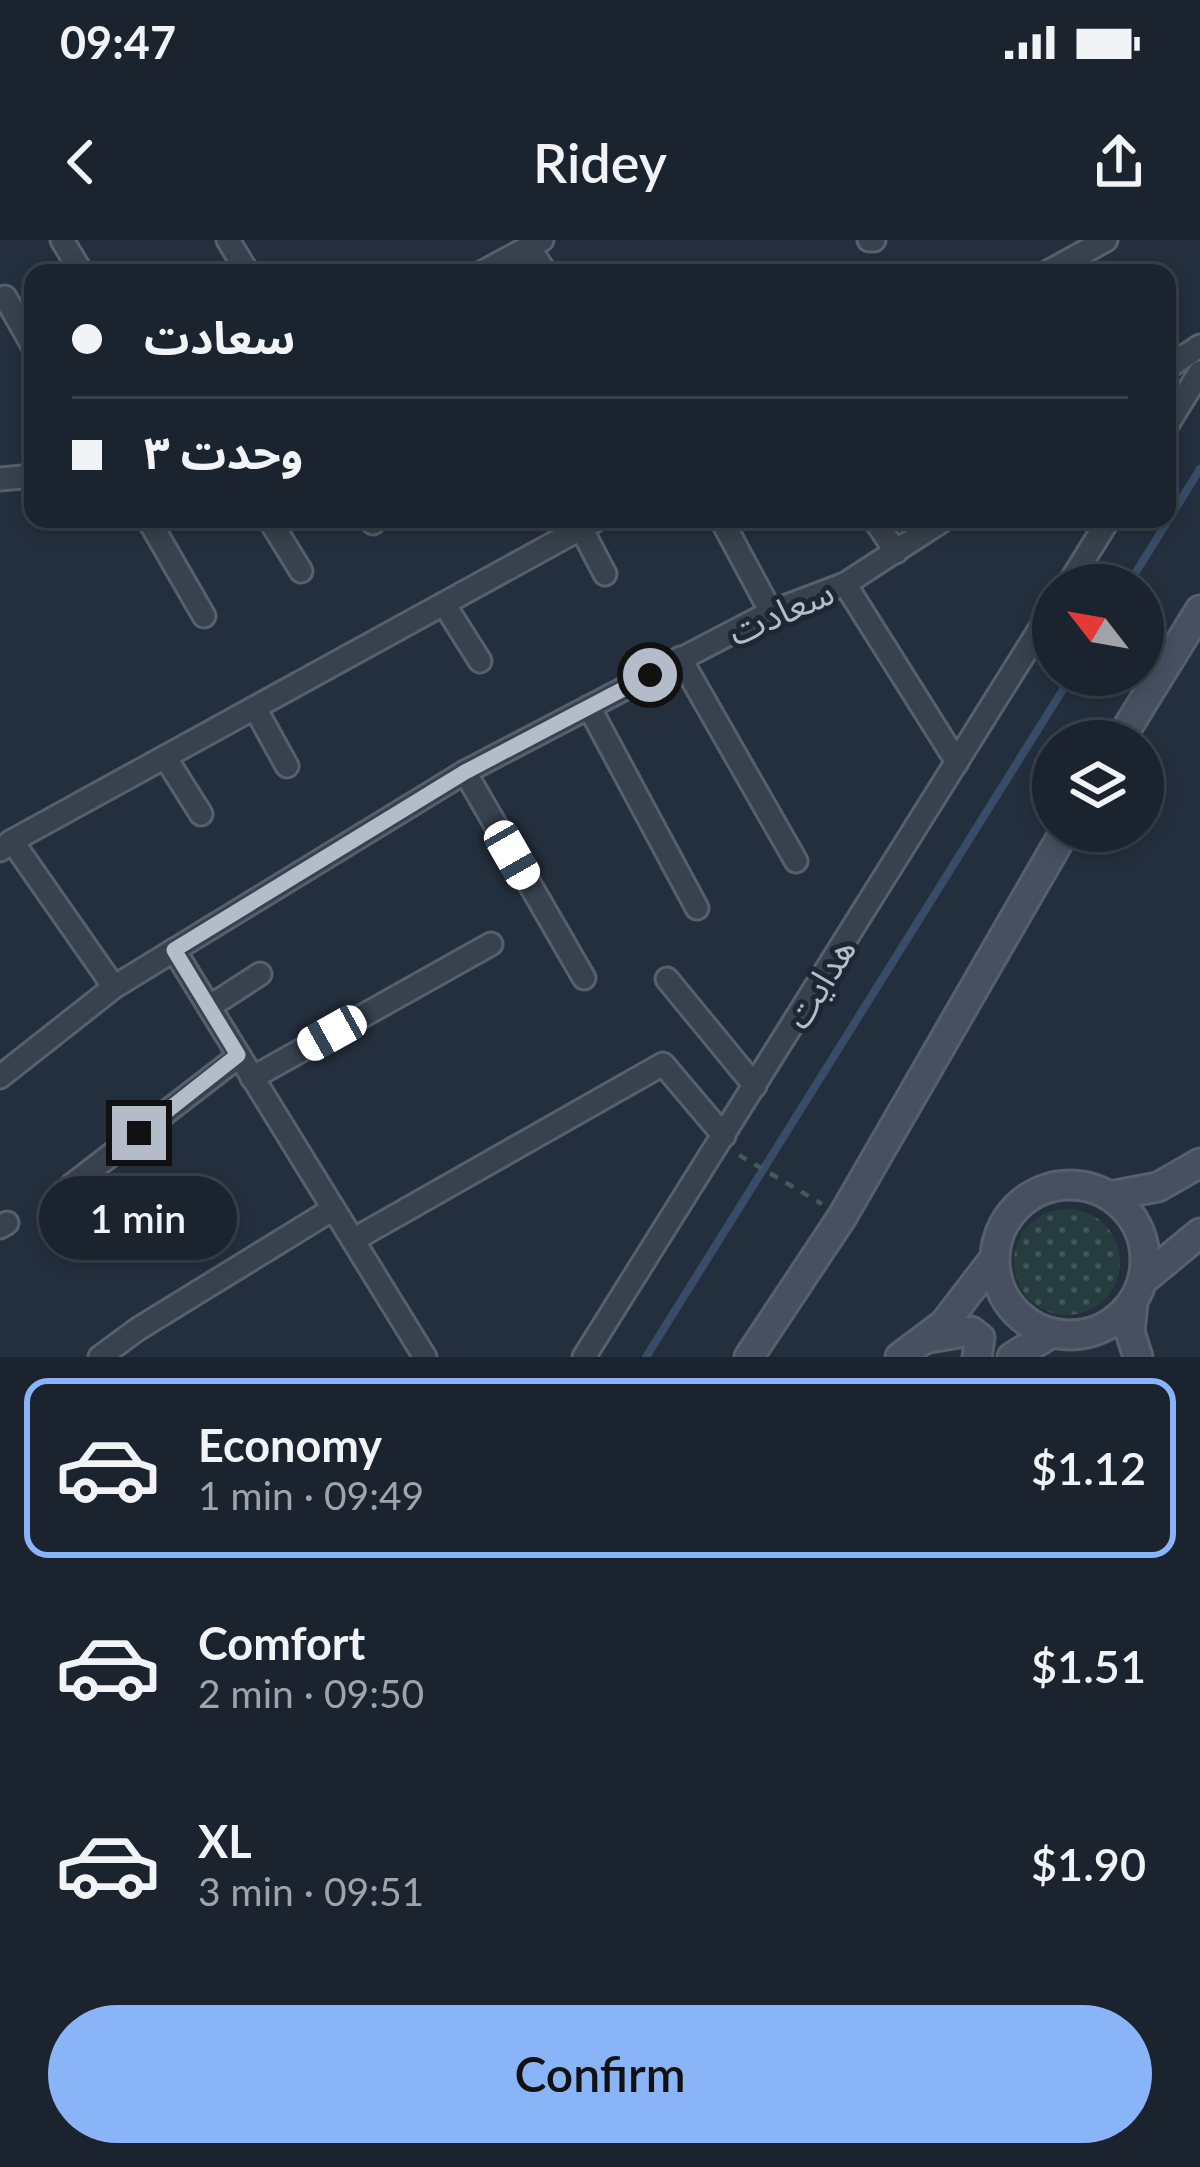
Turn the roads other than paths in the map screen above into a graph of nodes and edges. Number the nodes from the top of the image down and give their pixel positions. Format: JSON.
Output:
{"nodes":[{"id":1,"x":1106,"y":240,"type":"edge"},
{"id":2,"x":536,"y":244,"type":"edge"},
{"id":3,"x":498,"y":264,"type":"edge"},
{"id":4,"x":1062,"y":264,"type":"edge"},
{"id":5,"x":0,"y":300,"type":"edge"},
{"id":6,"x":24,"y":330,"type":"edge"},
{"id":7,"x":1200,"y":372,"type":"edge"},
{"id":8,"x":1176,"y":411,"type":"edge"},
{"id":9,"x":153,"y":528,"type":"edge"},
{"id":10,"x":275,"y":528,"type":"edge"},
{"id":11,"x":583,"y":528,"type":"edge"},
{"id":12,"x":591,"y":528,"type":"edge"},
{"id":13,"x":727,"y":528,"type":"edge"},
{"id":14,"x":880,"y":528,"type":"edge"},
{"id":15,"x":932,"y":528,"type":"edge"},
{"id":16,"x":1102,"y":528,"type":"edge"},
{"id":17,"x":896,"y":553,"type":"junction"},
{"id":18,"x":1080,"y":564,"type":"edge"},
{"id":19,"x":301,"y":571,"type":"dead end"},
{"id":20,"x":605,"y":574,"type":"dead end"},
{"id":21,"x":845,"y":584,"type":"junction"},
{"id":22,"x":444,"y":604,"type":"junction"},
{"id":23,"x":1200,"y":610,"type":"edge"},
{"id":24,"x":771,"y":612,"type":"junction"},
{"id":25,"x":205,"y":616,"type":"dead end"},
{"id":26,"x":1032,"y":642,"type":"edge"},
{"id":27,"x":680,"y":658,"type":"junction"},
{"id":28,"x":480,"y":662,"type":"dead end"},
{"id":29,"x":589,"y":707,"type":"junction"},
{"id":30,"x":255,"y":708,"type":"junction"},
{"id":31,"x":1132,"y":720,"type":"edge"},
{"id":32,"x":165,"y":758,"type":"junction"},
{"id":33,"x":957,"y":763,"type":"junction"},
{"id":34,"x":287,"y":766,"type":"dead end"},
{"id":35,"x":465,"y":772,"type":"junction"},
{"id":36,"x":200,"y":814,"type":"dead end"},
{"id":37,"x":6,"y":846,"type":"edge"},
{"id":38,"x":1053,"y":852,"type":"edge"},
{"id":39,"x":796,"y":861,"type":"dead end"},
{"id":40,"x":698,"y":908,"type":"dead end"},
{"id":41,"x":491,"y":944,"type":"dead end"},
{"id":42,"x":174,"y":950,"type":"junction"},
{"id":43,"x":260,"y":974,"type":"dead end"},
{"id":44,"x":584,"y":978,"type":"dead end"},
{"id":45,"x":667,"y":979,"type":"dead end"},
{"id":46,"x":114,"y":987,"type":"junction"},
{"id":47,"x":209,"y":1007,"type":"junction"},
{"id":48,"x":238,"y":1055,"type":"junction"},
{"id":49,"x":0,"y":1077,"type":"edge"},
{"id":50,"x":252,"y":1078,"type":"junction"},
{"id":51,"x":755,"y":1086,"type":"junction"},
{"id":52,"x":724,"y":1136,"type":"junction"},
{"id":53,"x":1200,"y":1163,"type":"edge"},
{"id":54,"x":72,"y":1185,"type":"dead end"},
{"id":55,"x":1110,"y":1196,"type":"junction"},
{"id":56,"x":333,"y":1209,"type":"junction"},
{"id":57,"x":1200,"y":1233,"type":"edge"},
{"id":58,"x":352,"y":1240,"type":"junction"},
{"id":59,"x":994,"y":1259,"type":"junction"},
{"id":60,"x":1138,"y":1291,"type":"junction"},
{"id":61,"x":928,"y":1338,"type":"junction"},
{"id":62,"x":1060,"y":1342,"type":"edge"},
{"id":63,"x":100,"y":1357,"type":"edge"},
{"id":64,"x":425,"y":1357,"type":"edge"},
{"id":65,"x":584,"y":1357,"type":"edge"},
{"id":66,"x":749,"y":1357,"type":"edge"},
{"id":67,"x":900,"y":1357,"type":"edge"},
{"id":68,"x":976,"y":1357,"type":"edge"},
{"id":69,"x":1012,"y":1357,"type":"edge"},
{"id":70,"x":1138,"y":1357,"type":"edge"}],
"edges":[{"from":1,"to":4,"type":"street"},
{"from":2,"to":3,"type":"street"},
{"from":5,"to":6,"type":"street"},
{"from":7,"to":8,"type":"street"},
{"from":9,"to":25,"type":"street"},
{"from":10,"to":19,"type":"street"},
{"from":11,"to":22,"type":"street"},
{"from":12,"to":20,"type":"street"},
{"from":13,"to":24,"type":"street"},
{"from":14,"to":17,"type":"street"},
{"from":15,"to":17,"type":"street","name":"سعادت"},
{"from":16,"to":18,"type":"street"},
{"from":17,"to":21,"type":"street","name":"سعادت"},
{"from":21,"to":24,"type":"street","name":"سعادت"},
{"from":21,"to":33,"type":"street"},
{"from":22,"to":28,"type":"street"},
{"from":22,"to":30,"type":"street"},
{"from":23,"to":31,"type":"main road"},
{"from":24,"to":27,"type":"street","name":"سعادت"},
{"from":26,"to":33,"type":"street","name":"هدایت"},
{"from":27,"to":29,"type":"street","name":"سعادت"},
{"from":27,"to":39,"type":"street"},
{"from":29,"to":35,"type":"street","name":"سعادت"},
{"from":29,"to":40,"type":"street"},
{"from":30,"to":32,"type":"street"},
{"from":30,"to":34,"type":"street"},
{"from":32,"to":36,"type":"street"},
{"from":32,"to":37,"type":"street"},
{"from":33,"to":51,"type":"street","name":"هدایت"},
{"from":35,"to":42,"type":"street","name":"سعادت"},
{"from":35,"to":44,"type":"street"},
{"from":37,"to":46,"type":"street"},
{"from":38,"to":66,"type":"main road"},
{"from":41,"to":50,"type":"street"},
{"from":42,"to":46,"type":"street","name":"سعادت"},
{"from":42,"to":47,"type":"street"},
{"from":43,"to":47,"type":"street"},
{"from":45,"to":51,"type":"street"},
{"from":46,"to":49,"type":"street","name":"سعادت"},
{"from":47,"to":48,"type":"street"},
{"from":48,"to":50,"type":"street"},
{"from":48,"to":54,"type":"street"},
{"from":50,"to":56,"type":"street"},
{"from":51,"to":52,"type":"street","name":"هدایت"},
{"from":52,"to":58,"type":"street"},
{"from":52,"to":65,"type":"street","name":"هدایت"},
{"from":53,"to":55,"type":"main road"},
{"from":55,"to":59,"type":"main road"},
{"from":55,"to":60,"type":"main road"},
{"from":56,"to":58,"type":"street"},
{"from":56,"to":63,"type":"street"},
{"from":57,"to":60,"type":"main road"},
{"from":58,"to":64,"type":"street"},
{"from":59,"to":61,"type":"main road"},
{"from":59,"to":62,"type":"main road"},
{"from":60,"to":62,"type":"main road"},
{"from":60,"to":70,"type":"main road"},
{"from":61,"to":67,"type":"main road"},
{"from":61,"to":68,"type":"main road"},
{"from":62,"to":69,"type":"main road"}]}
